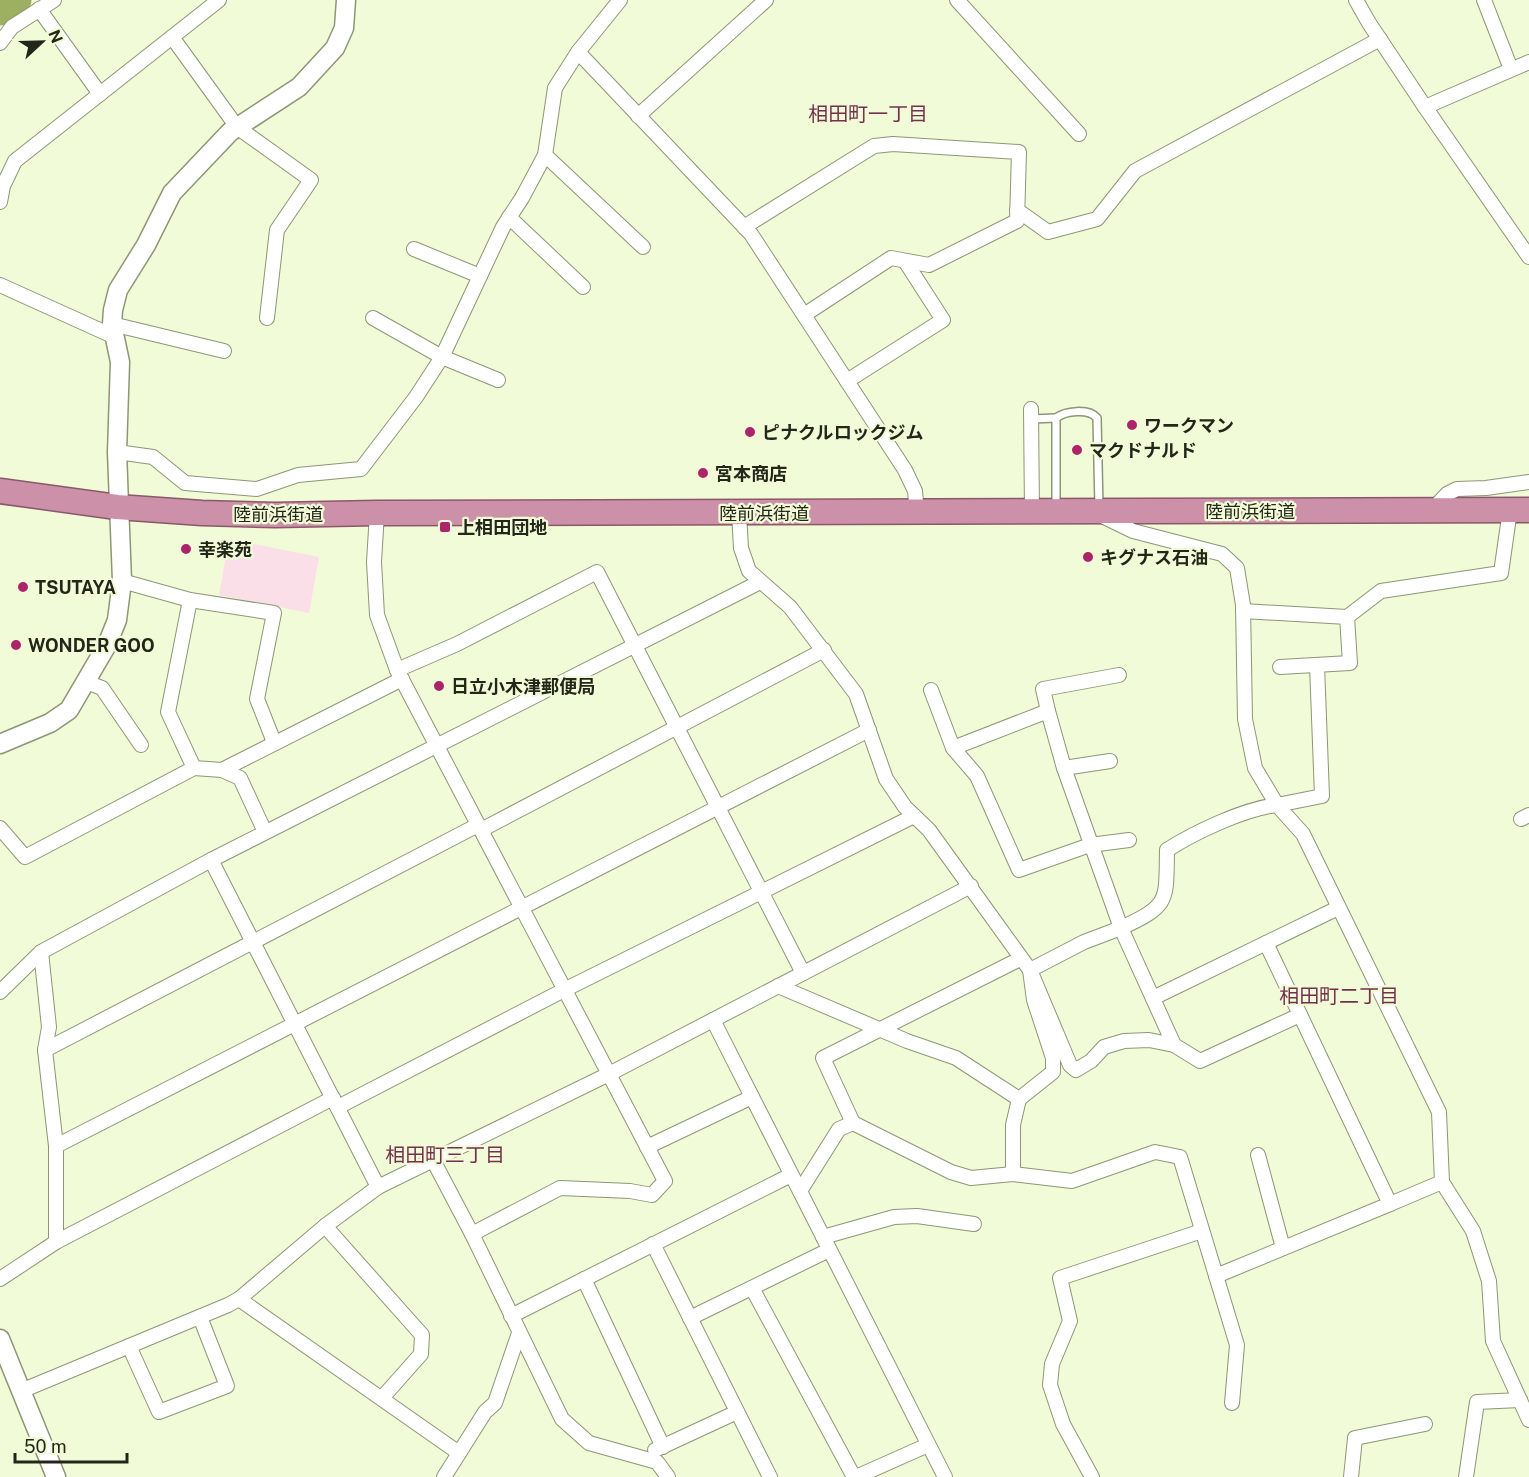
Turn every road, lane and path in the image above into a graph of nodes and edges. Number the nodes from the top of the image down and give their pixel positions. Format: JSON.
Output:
{"nodes":[{"id":1,"x":54,"y":0,"type":"edge"},
{"id":2,"x":219,"y":0,"type":"edge"},
{"id":3,"x":346,"y":0,"type":"edge"},
{"id":4,"x":620,"y":0,"type":"edge"},
{"id":5,"x":766,"y":0,"type":"edge"},
{"id":6,"x":957,"y":0,"type":"edge"},
{"id":7,"x":1356,"y":0,"type":"edge"},
{"id":8,"x":1484,"y":0,"type":"edge"},
{"id":9,"x":39,"y":9,"type":"junction"},
{"id":10,"x":172,"y":37,"type":"junction"},
{"id":11,"x":1380,"y":39,"type":"junction"},
{"id":12,"x":0,"y":43,"type":"edge"},
{"id":13,"x":578,"y":52,"type":"junction"},
{"id":14,"x":1529,"y":62,"type":"edge"},
{"id":15,"x":1511,"y":69,"type":"junction"},
{"id":16,"x":100,"y":94,"type":"junction"},
{"id":17,"x":1425,"y":107,"type":"junction"},
{"id":18,"x":638,"y":116,"type":"junction"},
{"id":19,"x":237,"y":127,"type":"junction"},
{"id":20,"x":1079,"y":134,"type":"dead end"},
{"id":21,"x":545,"y":155,"type":"junction"},
{"id":22,"x":0,"y":202,"type":"edge"},
{"id":23,"x":1017,"y":210,"type":"junction"},
{"id":24,"x":509,"y":217,"type":"junction"},
{"id":25,"x":744,"y":227,"type":"junction"},
{"id":26,"x":643,"y":247,"type":"dead end"},
{"id":27,"x":414,"y":249,"type":"dead end"},
{"id":28,"x":1529,"y":257,"type":"edge"},
{"id":29,"x":905,"y":261,"type":"junction"},
{"id":30,"x":480,"y":276,"type":"junction"},
{"id":31,"x":0,"y":285,"type":"edge"},
{"id":32,"x":583,"y":288,"type":"dead end"},
{"id":33,"x":804,"y":315,"type":"junction"},
{"id":34,"x":267,"y":318,"type":"dead end"},
{"id":35,"x":373,"y":318,"type":"dead end"},
{"id":36,"x":113,"y":331,"type":"junction"},
{"id":37,"x":224,"y":351,"type":"dead end"},
{"id":38,"x":442,"y":357,"type":"junction"},
{"id":39,"x":498,"y":380,"type":"dead end"},
{"id":40,"x":847,"y":381,"type":"junction"},
{"id":41,"x":1031,"y":414,"type":"joint"},
{"id":42,"x":1056,"y":418,"type":"junction"},
{"id":43,"x":117,"y":452,"type":"junction"},
{"id":44,"x":1529,"y":482,"type":"edge"},
{"id":45,"x":0,"y":491,"type":"edge"},
{"id":46,"x":117,"y":507,"type":"junction"},
{"id":47,"x":1520,"y":510,"type":"edge"},
{"id":48,"x":1431,"y":511,"type":"junction"},
{"id":49,"x":917,"y":512,"type":"junction"},
{"id":50,"x":1044,"y":512,"type":"junction"},
{"id":51,"x":1096,"y":512,"type":"junction"},
{"id":52,"x":377,"y":513,"type":"junction"},
{"id":53,"x":739,"y":513,"type":"junction"},
{"id":54,"x":122,"y":581,"type":"junction"},
{"id":55,"x":760,"y":582,"type":"junction"},
{"id":56,"x":189,"y":600,"type":"junction"},
{"id":57,"x":1243,"y":612,"type":"junction"},
{"id":58,"x":1347,"y":617,"type":"junction"},
{"id":59,"x":635,"y":646,"type":"junction"},
{"id":60,"x":824,"y":650,"type":"junction"},
{"id":61,"x":1317,"y":665,"type":"junction"},
{"id":62,"x":1280,"y":667,"type":"dead end"},
{"id":63,"x":400,"y":674,"type":"junction"},
{"id":64,"x":1119,"y":675,"type":"dead end"},
{"id":65,"x":86,"y":682,"type":"junction"},
{"id":66,"x":931,"y":690,"type":"dead end"},
{"id":67,"x":1048,"y":711,"type":"junction"},
{"id":68,"x":676,"y":728,"type":"junction"},
{"id":69,"x":869,"y":730,"type":"junction"},
{"id":70,"x":274,"y":741,"type":"junction"},
{"id":71,"x":0,"y":744,"type":"edge"},
{"id":72,"x":141,"y":746,"type":"dead end"},
{"id":73,"x":437,"y":746,"type":"junction"},
{"id":74,"x":953,"y":748,"type":"junction"},
{"id":75,"x":1110,"y":761,"type":"dead end"},
{"id":76,"x":194,"y":768,"type":"junction"},
{"id":77,"x":1064,"y":768,"type":"junction"},
{"id":78,"x":222,"y":770,"type":"junction"},
{"id":79,"x":1277,"y":805,"type":"junction"},
{"id":80,"x":717,"y":807,"type":"junction"},
{"id":81,"x":914,"y":816,"type":"junction"},
{"id":82,"x":0,"y":828,"type":"edge"},
{"id":83,"x":480,"y":828,"type":"junction"},
{"id":84,"x":265,"y":832,"type":"junction"},
{"id":85,"x":1129,"y":840,"type":"dead end"},
{"id":86,"x":1090,"y":845,"type":"junction"},
{"id":87,"x":211,"y":860,"type":"junction"},
{"id":88,"x":971,"y":886,"type":"junction"},
{"id":89,"x":761,"y":892,"type":"junction"},
{"id":90,"x":521,"y":908,"type":"junction"},
{"id":91,"x":1338,"y":908,"type":"junction"},
{"id":92,"x":1121,"y":928,"type":"junction"},
{"id":93,"x":253,"y":941,"type":"junction"},
{"id":94,"x":1266,"y":943,"type":"junction"},
{"id":95,"x":41,"y":952,"type":"junction"},
{"id":96,"x":1020,"y":958,"type":"junction"},
{"id":97,"x":1030,"y":970,"type":"junction"},
{"id":98,"x":803,"y":973,"type":"junction"},
{"id":99,"x":778,"y":986,"type":"junction"},
{"id":100,"x":564,"y":990,"type":"junction"},
{"id":101,"x":0,"y":992,"type":"edge"},
{"id":102,"x":1154,"y":998,"type":"junction"},
{"id":103,"x":1300,"y":1015,"type":"junction"},
{"id":104,"x":713,"y":1020,"type":"junction"},
{"id":105,"x":294,"y":1022,"type":"junction"},
{"id":106,"x":881,"y":1030,"type":"junction"},
{"id":107,"x":1174,"y":1045,"type":"junction"},
{"id":108,"x":45,"y":1050,"type":"junction"},
{"id":109,"x":609,"y":1074,"type":"junction"},
{"id":110,"x":752,"y":1097,"type":"junction"},
{"id":111,"x":1019,"y":1100,"type":"junction"},
{"id":112,"x":335,"y":1103,"type":"junction"},
{"id":113,"x":853,"y":1123,"type":"junction"},
{"id":114,"x":56,"y":1146,"type":"junction"},
{"id":115,"x":647,"y":1147,"type":"junction"},
{"id":116,"x":1258,"y":1155,"type":"dead end"},
{"id":117,"x":433,"y":1160,"type":"junction"},
{"id":118,"x":1012,"y":1174,"type":"junction"},
{"id":119,"x":791,"y":1175,"type":"junction"},
{"id":120,"x":1442,"y":1182,"type":"junction"},
{"id":121,"x":378,"y":1187,"type":"junction"},
{"id":122,"x":800,"y":1191,"type":"junction"},
{"id":123,"x":1390,"y":1204,"type":"junction"},
{"id":124,"x":974,"y":1224,"type":"dead end"},
{"id":125,"x":325,"y":1226,"type":"junction"},
{"id":126,"x":1202,"y":1231,"type":"junction"},
{"id":127,"x":472,"y":1234,"type":"junction"},
{"id":128,"x":823,"y":1237,"type":"junction"},
{"id":129,"x":56,"y":1242,"type":"junction"},
{"id":130,"x":653,"y":1244,"type":"junction"},
{"id":131,"x":1283,"y":1248,"type":"junction"},
{"id":132,"x":829,"y":1250,"type":"junction"},
{"id":133,"x":1216,"y":1275,"type":"junction"},
{"id":134,"x":0,"y":1279,"type":"edge"},
{"id":135,"x":584,"y":1279,"type":"junction"},
{"id":136,"x":752,"y":1288,"type":"junction"},
{"id":137,"x":239,"y":1299,"type":"junction"},
{"id":138,"x":511,"y":1316,"type":"junction"},
{"id":139,"x":200,"y":1317,"type":"junction"},
{"id":140,"x":690,"y":1318,"type":"junction"},
{"id":141,"x":519,"y":1333,"type":"junction"},
{"id":142,"x":0,"y":1339,"type":"edge"},
{"id":143,"x":129,"y":1346,"type":"junction"},
{"id":144,"x":21,"y":1391,"type":"junction"},
{"id":145,"x":382,"y":1398,"type":"junction"},
{"id":146,"x":1520,"y":1400,"type":"junction"},
{"id":147,"x":1232,"y":1403,"type":"dead end"},
{"id":148,"x":737,"y":1412,"type":"junction"},
{"id":149,"x":1529,"y":1420,"type":"edge"},
{"id":150,"x":1425,"y":1424,"type":"dead end"},
{"id":151,"x":928,"y":1445,"type":"junction"},
{"id":152,"x":663,"y":1447,"type":"junction"},
{"id":153,"x":459,"y":1453,"type":"junction"},
{"id":154,"x":640,"y":1457,"type":"junction"},
{"id":155,"x":57,"y":1477,"type":"edge"},
{"id":156,"x":444,"y":1477,"type":"edge"},
{"id":157,"x":668,"y":1477,"type":"edge"},
{"id":158,"x":770,"y":1477,"type":"edge"},
{"id":159,"x":855,"y":1477,"type":"edge"},
{"id":160,"x":945,"y":1477,"type":"edge"},
{"id":161,"x":1092,"y":1477,"type":"edge"},
{"id":162,"x":1351,"y":1477,"type":"edge"},
{"id":163,"x":1466,"y":1477,"type":"edge"}],
"edges":[{"from":1,"to":9,"type":"street"},
{"from":2,"to":10,"type":"street"},
{"from":3,"to":19,"type":"street"},
{"from":4,"to":13,"type":"street"},
{"from":5,"to":18,"type":"street"},
{"from":6,"to":20,"type":"street"},
{"from":7,"to":11,"type":"street"},
{"from":8,"to":15,"type":"street"},
{"from":9,"to":12,"type":"street"},
{"from":9,"to":16,"type":"street"},
{"from":10,"to":16,"type":"street"},
{"from":10,"to":19,"type":"street"},
{"from":11,"to":17,"type":"street"},
{"from":11,"to":23,"type":"street"},
{"from":13,"to":18,"type":"street"},
{"from":13,"to":21,"type":"street"},
{"from":14,"to":15,"type":"street"},
{"from":15,"to":17,"type":"street"},
{"from":16,"to":22,"type":"street"},
{"from":17,"to":28,"type":"street"},
{"from":18,"to":25,"type":"street"},
{"from":19,"to":34,"type":"street"},
{"from":19,"to":36,"type":"street"},
{"from":21,"to":24,"type":"street"},
{"from":21,"to":26,"type":"street"},
{"from":23,"to":25,"type":"street"},
{"from":23,"to":29,"type":"street"},
{"from":24,"to":30,"type":"street"},
{"from":24,"to":32,"type":"street"},
{"from":25,"to":33,"type":"street"},
{"from":27,"to":30,"type":"street"},
{"from":29,"to":33,"type":"street"},
{"from":29,"to":40,"type":"street"},
{"from":30,"to":38,"type":"street"},
{"from":31,"to":36,"type":"street"},
{"from":33,"to":40,"type":"street"},
{"from":35,"to":38,"type":"street"},
{"from":36,"to":37,"type":"street"},
{"from":36,"to":43,"type":"street"},
{"from":38,"to":39,"type":"street"},
{"from":38,"to":43,"type":"street"},
{"from":40,"to":49,"type":"street"},
{"from":41,"to":42,"type":"lane"},
{"from":41,"to":50,"type":"street"},
{"from":42,"to":50,"type":"lane"},
{"from":42,"to":51,"type":"lane"},
{"from":43,"to":46,"type":"street"},
{"from":44,"to":48,"type":"street"},
{"from":45,"to":46,"type":"highway","name":"陸前浜街道"},
{"from":46,"to":52,"type":"highway","name":"陸前浜街道"},
{"from":46,"to":54,"type":"street"},
{"from":47,"to":48,"type":"highway","name":"陸前浜街道"},
{"from":47,"to":58,"type":"street"},
{"from":48,"to":51,"type":"highway","name":"陸前浜街道"},
{"from":49,"to":50,"type":"highway","name":"陸前浜街道"},
{"from":49,"to":53,"type":"highway","name":"陸前浜街道"},
{"from":50,"to":51,"type":"highway","name":"陸前浜街道"},
{"from":51,"to":57,"type":"street"},
{"from":52,"to":53,"type":"highway","name":"陸前浜街道"},
{"from":52,"to":63,"type":"street"},
{"from":53,"to":55,"type":"street"},
{"from":54,"to":56,"type":"street"},
{"from":54,"to":65,"type":"street"},
{"from":55,"to":59,"type":"street"},
{"from":55,"to":60,"type":"street"},
{"from":56,"to":70,"type":"street"},
{"from":56,"to":76,"type":"street"},
{"from":57,"to":58,"type":"street"},
{"from":57,"to":79,"type":"street"},
{"from":58,"to":61,"type":"street"},
{"from":59,"to":63,"type":"street"},
{"from":59,"to":68,"type":"street"},
{"from":59,"to":73,"type":"street"},
{"from":60,"to":68,"type":"street"},
{"from":60,"to":69,"type":"street"},
{"from":61,"to":62,"type":"street"},
{"from":61,"to":79,"type":"street"},
{"from":63,"to":70,"type":"street"},
{"from":63,"to":73,"type":"street"},
{"from":64,"to":67,"type":"street"},
{"from":65,"to":71,"type":"street"},
{"from":65,"to":72,"type":"street"},
{"from":66,"to":74,"type":"street"},
{"from":67,"to":74,"type":"street"},
{"from":67,"to":77,"type":"street"},
{"from":68,"to":80,"type":"street"},
{"from":68,"to":83,"type":"street"},
{"from":69,"to":80,"type":"street"},
{"from":69,"to":81,"type":"street"},
{"from":70,"to":78,"type":"street"},
{"from":73,"to":83,"type":"street"},
{"from":73,"to":84,"type":"street"},
{"from":74,"to":86,"type":"street"},
{"from":75,"to":77,"type":"street"},
{"from":76,"to":78,"type":"street"},
{"from":76,"to":82,"type":"street"},
{"from":77,"to":86,"type":"street"},
{"from":78,"to":84,"type":"street"},
{"from":79,"to":91,"type":"street"},
{"from":79,"to":92,"type":"street"},
{"from":80,"to":89,"type":"street"},
{"from":80,"to":90,"type":"street"},
{"from":81,"to":88,"type":"street"},
{"from":81,"to":89,"type":"street"},
{"from":83,"to":90,"type":"street"},
{"from":83,"to":93,"type":"street"},
{"from":84,"to":87,"type":"street"},
{"from":85,"to":86,"type":"street"},
{"from":86,"to":92,"type":"street"},
{"from":87,"to":93,"type":"street"},
{"from":87,"to":95,"type":"street"},
{"from":88,"to":96,"type":"street"},
{"from":88,"to":98,"type":"street"},
{"from":89,"to":98,"type":"street"},
{"from":89,"to":100,"type":"street"},
{"from":90,"to":100,"type":"street"},
{"from":90,"to":105,"type":"street"},
{"from":91,"to":94,"type":"street"},
{"from":91,"to":120,"type":"street"},
{"from":92,"to":97,"type":"street"},
{"from":92,"to":102,"type":"street"},
{"from":93,"to":105,"type":"street"},
{"from":93,"to":108,"type":"street"},
{"from":94,"to":102,"type":"street"},
{"from":94,"to":103,"type":"street"},
{"from":95,"to":101,"type":"street"},
{"from":95,"to":108,"type":"street"},
{"from":96,"to":97,"type":"street"},
{"from":96,"to":106,"type":"street"},
{"from":97,"to":107,"type":"street"},
{"from":97,"to":111,"type":"street"},
{"from":98,"to":99,"type":"street"},
{"from":99,"to":104,"type":"street"},
{"from":99,"to":106,"type":"street"},
{"from":100,"to":109,"type":"street"},
{"from":100,"to":112,"type":"street"},
{"from":102,"to":107,"type":"street"},
{"from":103,"to":107,"type":"street"},
{"from":103,"to":123,"type":"street"},
{"from":104,"to":109,"type":"street"},
{"from":104,"to":110,"type":"street"},
{"from":105,"to":112,"type":"street"},
{"from":105,"to":114,"type":"street"},
{"from":106,"to":111,"type":"street"},
{"from":106,"to":113,"type":"street"},
{"from":108,"to":114,"type":"street"},
{"from":109,"to":115,"type":"street"},
{"from":109,"to":117,"type":"street"},
{"from":110,"to":115,"type":"street"},
{"from":110,"to":119,"type":"street"},
{"from":111,"to":118,"type":"street"},
{"from":112,"to":121,"type":"street"},
{"from":112,"to":129,"type":"street"},
{"from":113,"to":118,"type":"street"},
{"from":113,"to":122,"type":"street"},
{"from":114,"to":129,"type":"street"},
{"from":115,"to":127,"type":"street"},
{"from":116,"to":131,"type":"street"},
{"from":117,"to":121,"type":"street"},
{"from":117,"to":127,"type":"street"},
{"from":118,"to":126,"type":"street"},
{"from":119,"to":122,"type":"street"},
{"from":119,"to":130,"type":"street"},
{"from":120,"to":123,"type":"street"},
{"from":120,"to":146,"type":"street"},
{"from":121,"to":125,"type":"street"},
{"from":122,"to":128,"type":"street"},
{"from":123,"to":131,"type":"street"},
{"from":124,"to":128,"type":"street"},
{"from":125,"to":137,"type":"street"},
{"from":125,"to":145,"type":"street"},
{"from":126,"to":133,"type":"street"},
{"from":126,"to":161,"type":"street"},
{"from":127,"to":138,"type":"street"},
{"from":128,"to":132,"type":"street"},
{"from":129,"to":134,"type":"street"},
{"from":130,"to":135,"type":"street"},
{"from":130,"to":140,"type":"street"},
{"from":131,"to":133,"type":"street"},
{"from":132,"to":136,"type":"street"},
{"from":132,"to":151,"type":"street"},
{"from":133,"to":147,"type":"street"},
{"from":135,"to":138,"type":"street"},
{"from":135,"to":152,"type":"street"},
{"from":136,"to":140,"type":"street"},
{"from":136,"to":159,"type":"street"},
{"from":137,"to":139,"type":"street"},
{"from":137,"to":145,"type":"street"},
{"from":138,"to":141,"type":"street"},
{"from":139,"to":143,"type":"street"},
{"from":139,"to":143,"type":"street"},
{"from":140,"to":148,"type":"street"},
{"from":141,"to":153,"type":"street"},
{"from":141,"to":154,"type":"street"},
{"from":142,"to":144,"type":"street"},
{"from":143,"to":144,"type":"street"},
{"from":144,"to":155,"type":"street"},
{"from":145,"to":153,"type":"street"},
{"from":146,"to":149,"type":"street"},
{"from":146,"to":163,"type":"street"},
{"from":148,"to":152,"type":"street"},
{"from":148,"to":158,"type":"street"},
{"from":150,"to":162,"type":"street"},
{"from":151,"to":159,"type":"street"},
{"from":151,"to":160,"type":"street"},
{"from":152,"to":154,"type":"street"},
{"from":153,"to":156,"type":"street"},
{"from":154,"to":157,"type":"street"}]}
